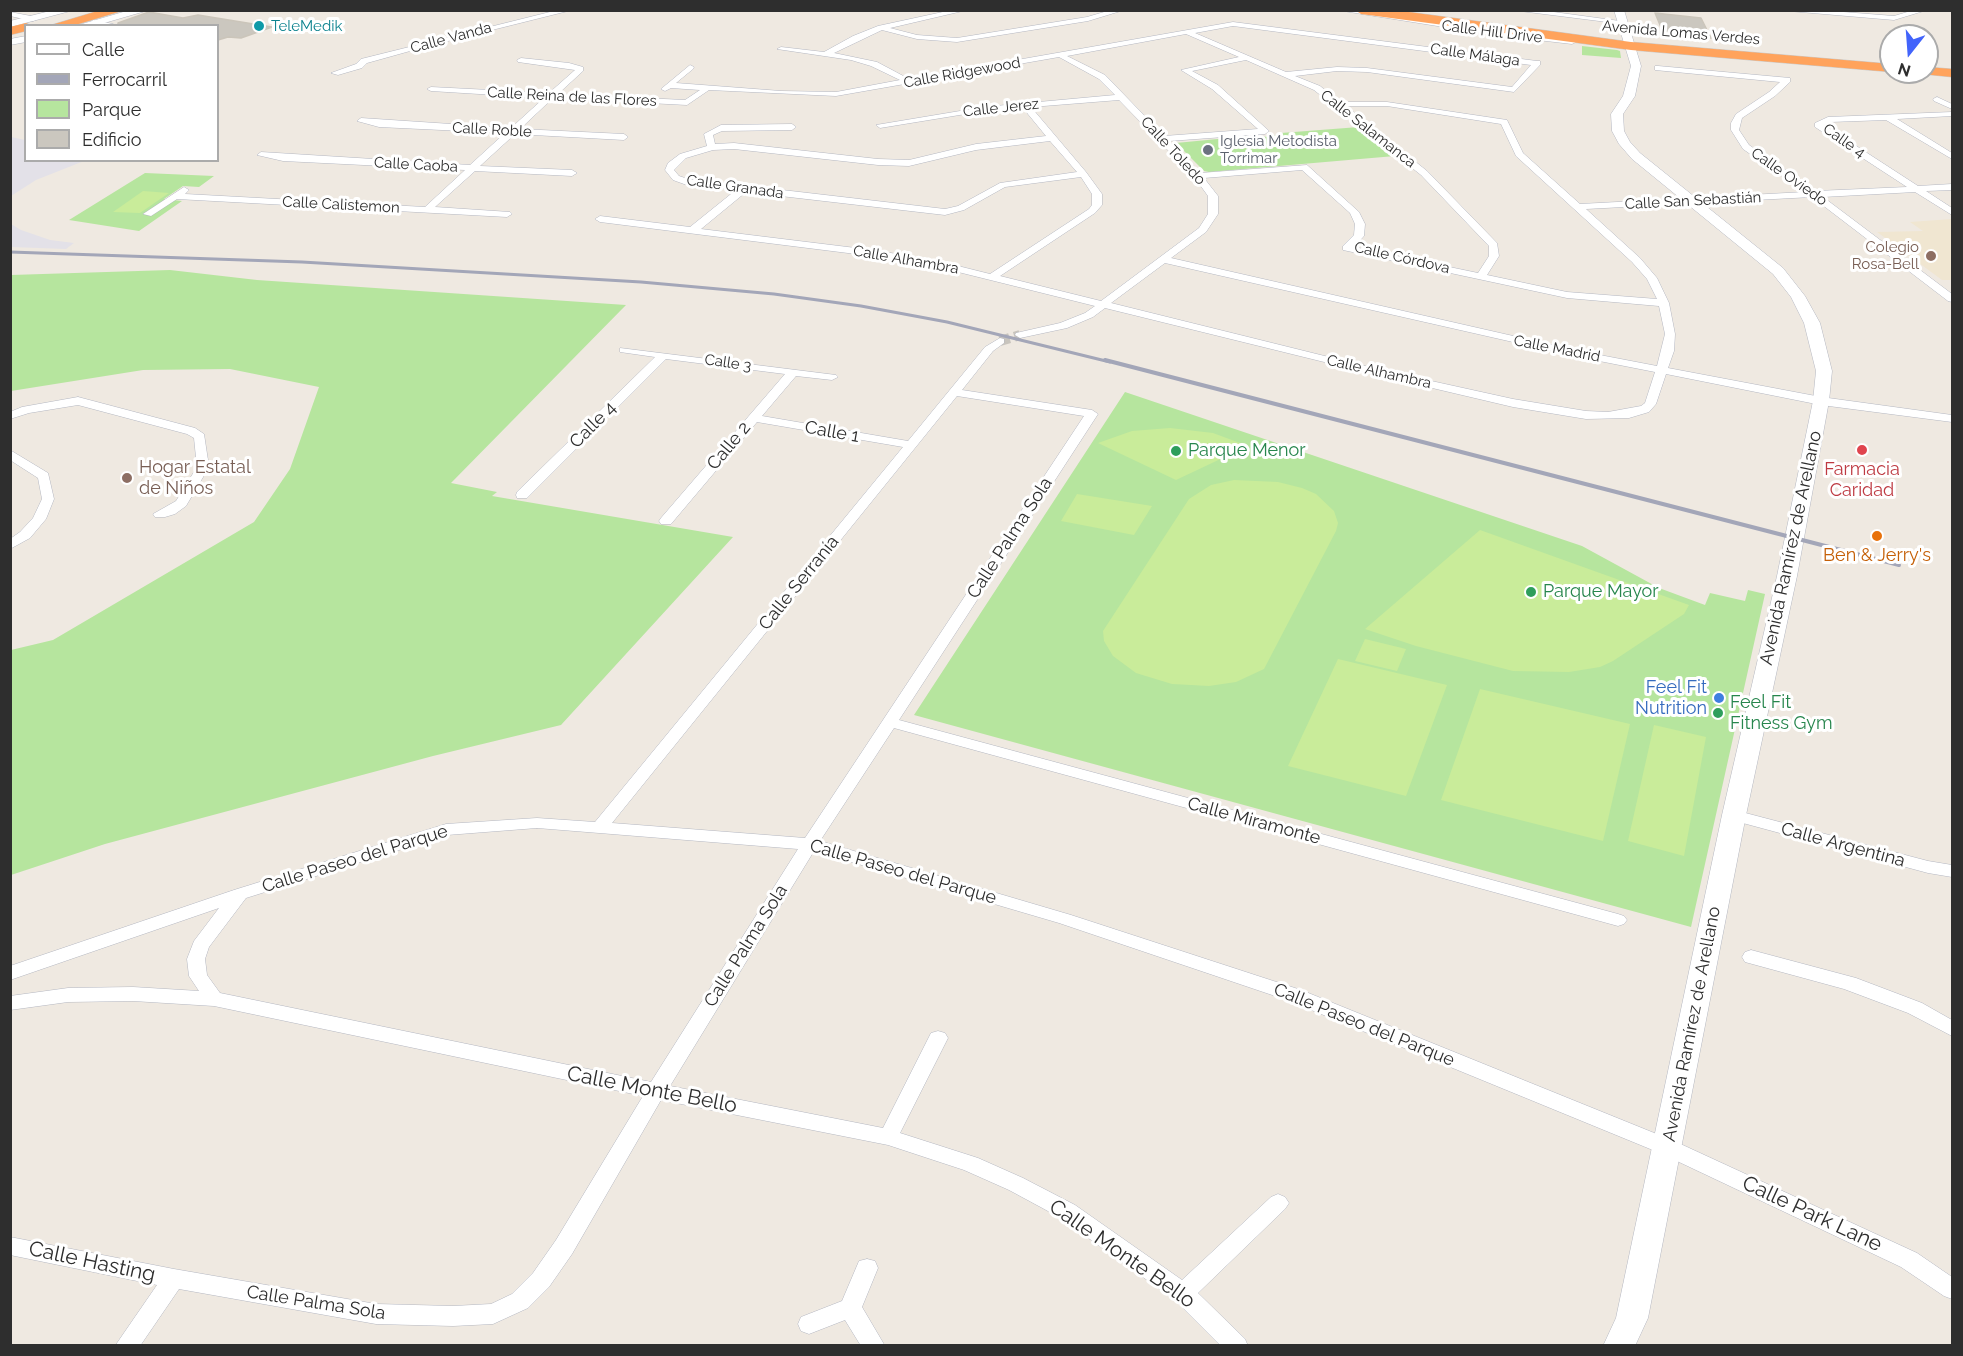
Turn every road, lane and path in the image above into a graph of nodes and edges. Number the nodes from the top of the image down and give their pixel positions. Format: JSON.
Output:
{"nodes":[{"id":1,"x":69,"y":10,"type":"edge"},
{"id":2,"x":119,"y":10,"type":"edge"},
{"id":3,"x":144,"y":10,"type":"edge"},
{"id":4,"x":569,"y":10,"type":"edge"},
{"id":5,"x":964,"y":10,"type":"edge"},
{"id":6,"x":1121,"y":10,"type":"edge"},
{"id":7,"x":1340,"y":10,"type":"edge"},
{"id":8,"x":1361,"y":10,"type":"edge"},
{"id":9,"x":1384,"y":10,"type":"edge"},
{"id":10,"x":1515,"y":10,"type":"edge"},
{"id":11,"x":1619,"y":10,"type":"edge"},
{"id":12,"x":1780,"y":10,"type":"edge"},
{"id":13,"x":1924,"y":10,"type":"edge"},
{"id":14,"x":10,"y":14,"type":"edge"},
{"id":15,"x":94,"y":16,"type":"edge"},
{"id":16,"x":1623,"y":22,"type":"junction"},
{"id":17,"x":10,"y":24,"type":"edge"},
{"id":18,"x":30,"y":24,"type":"edge"},
{"id":19,"x":62,"y":24,"type":"edge"},
{"id":20,"x":109,"y":24,"type":"edge"},
{"id":21,"x":881,"y":28,"type":"junction"},
{"id":22,"x":1186,"y":32,"type":"junction"},
{"id":23,"x":1572,"y":42,"type":"dead end"},
{"id":24,"x":1631,"y":44,"type":"junction"},
{"id":25,"x":781,"y":49,"type":"dead end"},
{"id":26,"x":827,"y":54,"type":"junction"},
{"id":27,"x":1062,"y":56,"type":"junction"},
{"id":28,"x":1246,"y":58,"type":"junction"},
{"id":29,"x":521,"y":60,"type":"dead end"},
{"id":30,"x":1879,"y":61,"type":"edge"},
{"id":31,"x":690,"y":67,"type":"dead end"},
{"id":32,"x":1879,"y":67,"type":"edge"},
{"id":33,"x":1658,"y":68,"type":"dead end"},
{"id":34,"x":334,"y":73,"type":"dead end"},
{"id":35,"x":1287,"y":74,"type":"junction"},
{"id":36,"x":910,"y":82,"type":"junction"},
{"id":37,"x":669,"y":85,"type":"junction"},
{"id":38,"x":708,"y":87,"type":"junction"},
{"id":39,"x":431,"y":89,"type":"dead end"},
{"id":40,"x":550,"y":96,"type":"junction"},
{"id":41,"x":1122,"y":97,"type":"junction"},
{"id":42,"x":1938,"y":99,"type":"dead end"},
{"id":43,"x":651,"y":101,"type":"junction"},
{"id":44,"x":1339,"y":104,"type":"junction"},
{"id":45,"x":1024,"y":105,"type":"junction"},
{"id":46,"x":1953,"y":107,"type":"edge"},
{"id":47,"x":1953,"y":114,"type":"edge"},
{"id":48,"x":1887,"y":117,"type":"junction"},
{"id":49,"x":361,"y":121,"type":"dead end"},
{"id":50,"x":880,"y":125,"type":"dead end"},
{"id":51,"x":792,"y":127,"type":"dead end"},
{"id":52,"x":513,"y":131,"type":"junction"},
{"id":53,"x":624,"y":137,"type":"dead end"},
{"id":54,"x":1051,"y":138,"type":"junction"},
{"id":55,"x":1163,"y":139,"type":"junction"},
{"id":56,"x":712,"y":147,"type":"junction"},
{"id":57,"x":261,"y":155,"type":"dead end"},
{"id":58,"x":1953,"y":156,"type":"edge"},
{"id":59,"x":473,"y":168,"type":"junction"},
{"id":60,"x":572,"y":173,"type":"dead end"},
{"id":61,"x":1083,"y":174,"type":"junction"},
{"id":62,"x":1198,"y":176,"type":"junction"},
{"id":63,"x":189,"y":186,"type":"dead end"},
{"id":64,"x":1953,"y":187,"type":"edge"},
{"id":65,"x":743,"y":189,"type":"junction"},
{"id":66,"x":1915,"y":189,"type":"junction"},
{"id":67,"x":1814,"y":194,"type":"junction"},
{"id":68,"x":175,"y":196,"type":"junction"},
{"id":69,"x":1693,"y":201,"type":"junction"},
{"id":70,"x":1577,"y":207,"type":"junction"},
{"id":71,"x":428,"y":209,"type":"junction"},
{"id":72,"x":1952,"y":212,"type":"edge"},
{"id":73,"x":148,"y":214,"type":"dead end"},
{"id":74,"x":507,"y":214,"type":"dead end"},
{"id":75,"x":600,"y":219,"type":"dead end"},
{"id":76,"x":693,"y":230,"type":"junction"},
{"id":77,"x":1166,"y":260,"type":"junction"},
{"id":78,"x":993,"y":276,"type":"junction"},
{"id":79,"x":1481,"y":277,"type":"junction"},
{"id":80,"x":1953,"y":299,"type":"edge"},
{"id":81,"x":1664,"y":303,"type":"junction"},
{"id":82,"x":1105,"y":304,"type":"junction"},
{"id":83,"x":1020,"y":335,"type":"tunnel mouth"},
{"id":84,"x":1000,"y":341,"type":"tunnel mouth"},
{"id":85,"x":624,"y":350,"type":"dead end"},
{"id":86,"x":664,"y":355,"type":"junction"},
{"id":87,"x":1662,"y":369,"type":"junction"},
{"id":88,"x":793,"y":372,"type":"junction"},
{"id":89,"x":832,"y":376,"type":"dead end"},
{"id":90,"x":954,"y":392,"type":"junction"},
{"id":91,"x":1821,"y":400,"type":"junction"},
{"id":92,"x":10,"y":416,"type":"edge"},
{"id":93,"x":754,"y":418,"type":"junction"},
{"id":94,"x":1953,"y":419,"type":"edge"},
{"id":95,"x":911,"y":445,"type":"junction"},
{"id":96,"x":10,"y":454,"type":"edge"},
{"id":97,"x":522,"y":495,"type":"dead end"},
{"id":98,"x":160,"y":514,"type":"dead end"},
{"id":99,"x":666,"y":521,"type":"dead end"},
{"id":100,"x":10,"y":544,"type":"edge"},
{"id":101,"x":890,"y":722,"type":"junction"},
{"id":102,"x":1734,"y":815,"type":"junction"},
{"id":103,"x":600,"y":827,"type":"junction"},
{"id":104,"x":810,"y":844,"type":"junction"},
{"id":105,"x":1953,"y":871,"type":"edge"},
{"id":106,"x":240,"y":894,"type":"junction"},
{"id":107,"x":1618,"y":920,"type":"dead end"},
{"id":108,"x":1751,"y":957,"type":"dead end"},
{"id":109,"x":10,"y":973,"type":"edge"},
{"id":110,"x":214,"y":999,"type":"junction"},
{"id":111,"x":10,"y":1003,"type":"edge"},
{"id":112,"x":1953,"y":1029,"type":"edge"},
{"id":113,"x":938,"y":1038,"type":"dead end"},
{"id":114,"x":656,"y":1091,"type":"junction"},
{"id":115,"x":888,"y":1137,"type":"junction"},
{"id":116,"x":1667,"y":1146,"type":"junction"},
{"id":117,"x":1278,"y":1203,"type":"dead end"},
{"id":118,"x":10,"y":1246,"type":"edge"},
{"id":119,"x":867,"y":1268,"type":"dead end"},
{"id":120,"x":174,"y":1279,"type":"junction"},
{"id":121,"x":1953,"y":1289,"type":"edge"},
{"id":122,"x":1183,"y":1293,"type":"junction"},
{"id":123,"x":850,"y":1308,"type":"junction"},
{"id":124,"x":809,"y":1324,"type":"dead end"},
{"id":125,"x":126,"y":1346,"type":"edge"},
{"id":126,"x":874,"y":1346,"type":"edge"},
{"id":127,"x":1237,"y":1346,"type":"edge"},
{"id":128,"x":1619,"y":1346,"type":"edge"}],
"edges":[{"from":1,"to":18,"type":"street"},
{"from":2,"to":19,"type":"highway"},
{"from":3,"to":15,"type":"street"},
{"from":4,"to":34,"type":"street","name":"Calle Vanda"},
{"from":5,"to":21,"type":"street"},
{"from":6,"to":21,"type":"street"},
{"from":7,"to":23,"type":"street","name":"Calle Hill Drive"},
{"from":8,"to":24,"type":"highway","name":"Avenida Lomas Verdes"},
{"from":9,"to":24,"type":"highway","name":"Avenida Lomas Verdes"},
{"from":10,"to":16,"type":"street"},
{"from":11,"to":16,"type":"street","name":"Avenida Ramírez de Arellano"},
{"from":12,"to":13,"type":"street"},
{"from":14,"to":18,"type":"street"},
{"from":15,"to":18,"type":"highway"},
{"from":15,"to":20,"type":"street"},
{"from":16,"to":24,"type":"street","name":"Avenida Ramírez de Arellano"},
{"from":17,"to":18,"type":"street"},
{"from":21,"to":26,"type":"street"},
{"from":22,"to":27,"type":"street","name":"Calle Ridgewood"},
{"from":22,"to":28,"type":"street","name":"Calle Salamanca"},
{"from":22,"to":35,"type":"street","name":"Calle Málaga"},
{"from":24,"to":30,"type":"highway","name":"Avenida Lomas Verdes"},
{"from":24,"to":32,"type":"highway","name":"Avenida Lomas Verdes"},
{"from":24,"to":69,"type":"street","name":"Avenida Ramírez de Arellano"},
{"from":25,"to":26,"type":"street"},
{"from":26,"to":36,"type":"street"},
{"from":27,"to":36,"type":"street","name":"Calle Ridgewood"},
{"from":27,"to":41,"type":"street","name":"Calle Toledo"},
{"from":28,"to":35,"type":"street","name":"Calle Salamanca"},
{"from":28,"to":55,"type":"street"},
{"from":29,"to":40,"type":"street"},
{"from":31,"to":37,"type":"street"},
{"from":33,"to":67,"type":"street","name":"Calle Oviedo"},
{"from":35,"to":44,"type":"street","name":"Calle Salamanca"},
{"from":36,"to":38,"type":"street","name":"Calle Ridgewood"},
{"from":37,"to":38,"type":"street"},
{"from":37,"to":43,"type":"street"},
{"from":38,"to":43,"type":"street","name":"Calle Reina de las Flores"},
{"from":39,"to":40,"type":"street","name":"Calle Reina de las Flores"},
{"from":40,"to":43,"type":"street","name":"Calle Reina de las Flores"},
{"from":40,"to":52,"type":"street"},
{"from":41,"to":45,"type":"street","name":"Calle Jerez"},
{"from":41,"to":55,"type":"street","name":"Calle Toledo"},
{"from":42,"to":46,"type":"street"},
{"from":44,"to":70,"type":"street","name":"Calle Alhambra"},
{"from":44,"to":79,"type":"street","name":"Calle Salamanca"},
{"from":45,"to":50,"type":"street","name":"Calle Jerez"},
{"from":45,"to":54,"type":"street"},
{"from":47,"to":48,"type":"street","name":"Calle 4"},
{"from":48,"to":58,"type":"street"},
{"from":48,"to":66,"type":"street","name":"Calle 4"},
{"from":49,"to":52,"type":"street","name":"Calle Roble"},
{"from":51,"to":56,"type":"street"},
{"from":52,"to":53,"type":"street","name":"Calle Roble"},
{"from":52,"to":59,"type":"street"},
{"from":54,"to":56,"type":"street","name":"Calle Granada"},
{"from":54,"to":61,"type":"street"},
{"from":55,"to":62,"type":"street","name":"Calle Toledo"},
{"from":56,"to":65,"type":"street","name":"Calle Granada"},
{"from":57,"to":59,"type":"street","name":"Calle Caoba"},
{"from":59,"to":60,"type":"street","name":"Calle Caoba"},
{"from":59,"to":71,"type":"street"},
{"from":61,"to":65,"type":"street","name":"Calle Granada"},
{"from":61,"to":78,"type":"street"},
{"from":62,"to":77,"type":"street","name":"Calle Toledo"},
{"from":62,"to":79,"type":"street","name":"Calle Córdova"},
{"from":63,"to":68,"type":"street"},
{"from":64,"to":66,"type":"street","name":"Calle San Sebastián"},
{"from":65,"to":76,"type":"street"},
{"from":66,"to":67,"type":"street","name":"Calle San Sebastián"},
{"from":66,"to":72,"type":"street","name":"Calle 4"},
{"from":67,"to":69,"type":"street","name":"Calle San Sebastián"},
{"from":67,"to":80,"type":"street","name":"Calle Oviedo"},
{"from":68,"to":71,"type":"street","name":"Calle Calistemon"},
{"from":68,"to":73,"type":"street"},
{"from":69,"to":70,"type":"street","name":"Calle San Sebastián"},
{"from":69,"to":91,"type":"street","name":"Avenida Ramírez de Arellano"},
{"from":70,"to":81,"type":"street","name":"Calle Alhambra"},
{"from":71,"to":74,"type":"street","name":"Calle Calistemon"},
{"from":75,"to":76,"type":"street","name":"Calle Alhambra"},
{"from":76,"to":78,"type":"street","name":"Calle Alhambra"},
{"from":77,"to":82,"type":"street","name":"Calle Toledo"},
{"from":77,"to":87,"type":"street","name":"Calle Madrid"},
{"from":78,"to":82,"type":"street","name":"Calle Alhambra"},
{"from":79,"to":81,"type":"street","name":"Calle Córdova"},
{"from":81,"to":87,"type":"street","name":"Calle Alhambra"},
{"from":82,"to":83,"type":"street","name":"Calle Toledo"},
{"from":82,"to":87,"type":"street","name":"Calle Alhambra"},
{"from":84,"to":90,"type":"street","name":"Calle Serranía"},
{"from":85,"to":86,"type":"street","name":"Calle 3"},
{"from":86,"to":88,"type":"street","name":"Calle 3"},
{"from":86,"to":97,"type":"street","name":"Calle 4"},
{"from":87,"to":91,"type":"street","name":"Calle Madrid"},
{"from":88,"to":89,"type":"street","name":"Calle 3"},
{"from":88,"to":93,"type":"street","name":"Calle 2"},
{"from":90,"to":95,"type":"street","name":"Calle Serranía"},
{"from":90,"to":101,"type":"street","name":"Calle Palma Sola"},
{"from":91,"to":94,"type":"street","name":"Calle Madrid"},
{"from":91,"to":102,"type":"street","name":"Avenida Ramírez de Arellano"},
{"from":92,"to":98,"type":"street"},
{"from":93,"to":95,"type":"street","name":"Calle 1"},
{"from":93,"to":99,"type":"street","name":"Calle 2"},
{"from":95,"to":103,"type":"street","name":"Calle Serranía"},
{"from":96,"to":100,"type":"street"},
{"from":101,"to":104,"type":"street","name":"Calle Palma Sola"},
{"from":101,"to":107,"type":"street","name":"Calle Miramonte"},
{"from":102,"to":105,"type":"street","name":"Calle Argentina"},
{"from":102,"to":116,"type":"street","name":"Avenida Ramírez de Arellano"},
{"from":103,"to":104,"type":"street","name":"Calle Paseo del Parque"},
{"from":103,"to":106,"type":"street","name":"Calle Paseo del Parque"},
{"from":104,"to":114,"type":"street","name":"Calle Palma Sola"},
{"from":104,"to":116,"type":"street","name":"Calle Paseo del Parque"},
{"from":106,"to":109,"type":"street","name":"Calle Paseo del Parque"},
{"from":106,"to":110,"type":"street"},
{"from":108,"to":112,"type":"street"},
{"from":110,"to":111,"type":"street","name":"Calle Monte Bello"},
{"from":110,"to":114,"type":"street","name":"Calle Monte Bello"},
{"from":113,"to":115,"type":"street"},
{"from":114,"to":115,"type":"street","name":"Calle Monte Bello"},
{"from":114,"to":120,"type":"street","name":"Calle Palma Sola"},
{"from":115,"to":122,"type":"street","name":"Calle Monte Bello"},
{"from":116,"to":121,"type":"street","name":"Calle Park Lane"},
{"from":116,"to":128,"type":"street","name":"Avenida Ramírez de Arellano"},
{"from":117,"to":122,"type":"street"},
{"from":118,"to":120,"type":"street","name":"Calle Hasting"},
{"from":119,"to":123,"type":"street"},
{"from":120,"to":125,"type":"street"},
{"from":122,"to":127,"type":"street","name":"Calle Monte Bello"},
{"from":123,"to":124,"type":"street"},
{"from":123,"to":126,"type":"street"}]}
